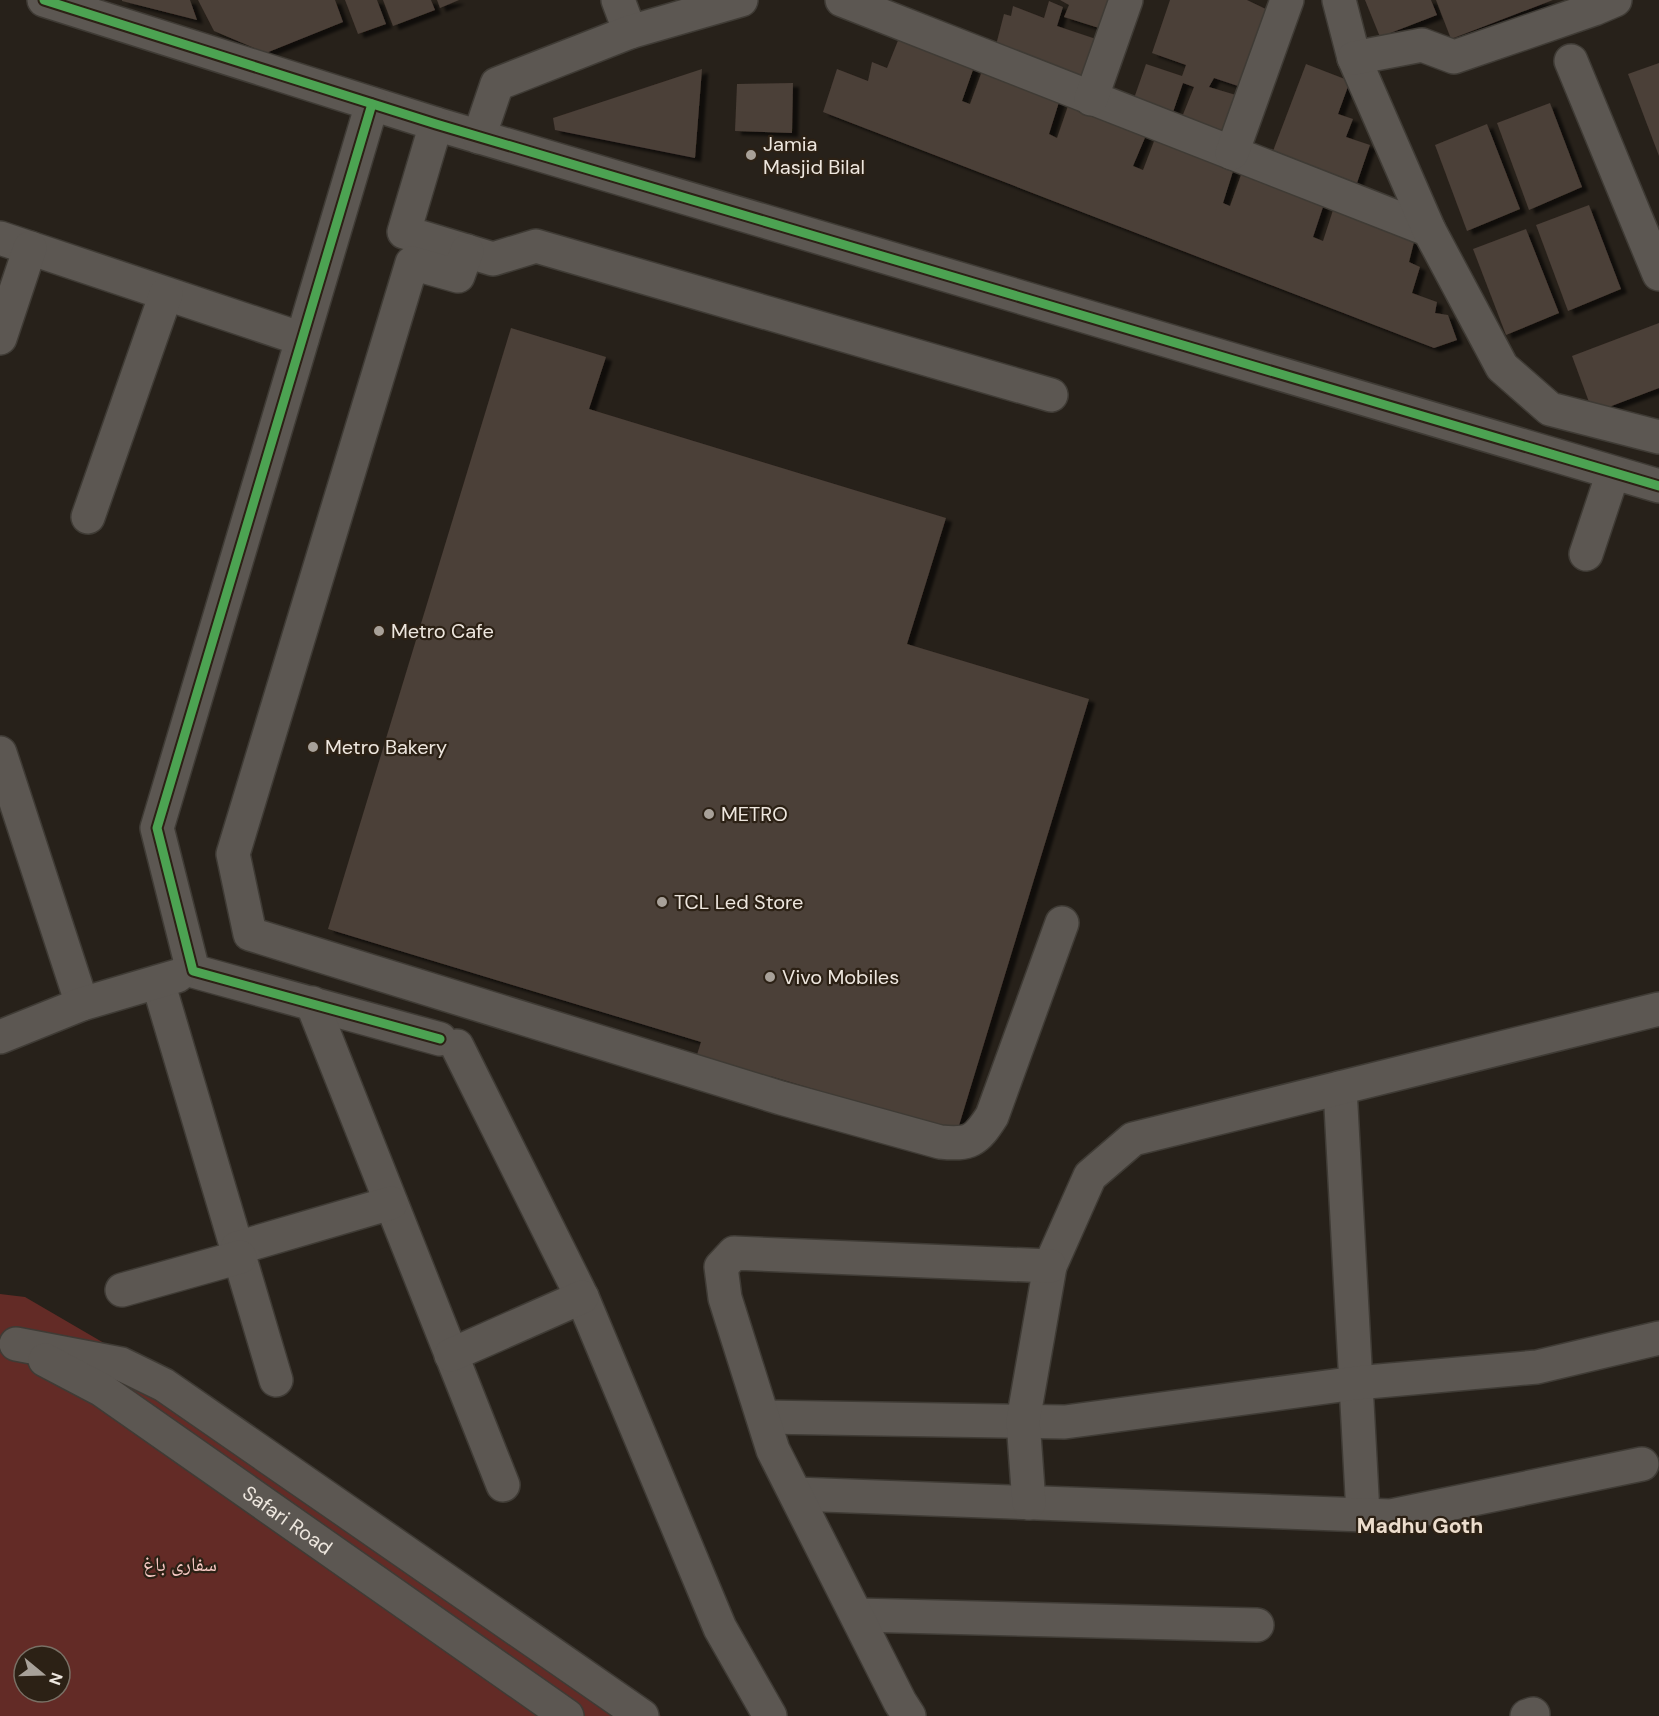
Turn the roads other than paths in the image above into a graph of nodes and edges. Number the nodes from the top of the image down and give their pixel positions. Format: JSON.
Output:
{"nodes":[{"id":1,"x":44,"y":0,"type":"edge"},
{"id":2,"x":618,"y":0,"type":"edge"},
{"id":3,"x":741,"y":0,"type":"edge"},
{"id":4,"x":842,"y":0,"type":"edge"},
{"id":5,"x":1126,"y":0,"type":"edge"},
{"id":6,"x":1287,"y":0,"type":"edge"},
{"id":7,"x":1339,"y":0,"type":"edge"},
{"id":8,"x":1615,"y":0,"type":"edge"},
{"id":9,"x":630,"y":32,"type":"junction"},
{"id":10,"x":1354,"y":58,"type":"junction"},
{"id":11,"x":1570,"y":62,"type":"dead end"},
{"id":12,"x":1091,"y":99,"type":"junction"},
{"id":13,"x":372,"y":104,"type":"junction"},
{"id":14,"x":436,"y":124,"type":"junction"},
{"id":15,"x":479,"y":137,"type":"junction"},
{"id":16,"x":1232,"y":153,"type":"junction"},
{"id":17,"x":1429,"y":230,"type":"junction"},
{"id":18,"x":15,"y":243,"type":"edge"},
{"id":19,"x":467,"y":251,"type":"junction"},
{"id":20,"x":1659,"y":274,"type":"edge"},
{"id":21,"x":166,"y":294,"type":"junction"},
{"id":22,"x":0,"y":338,"type":"edge"},
{"id":23,"x":302,"y":339,"type":"junction"},
{"id":24,"x":1051,"y":395,"type":"dead end"},
{"id":25,"x":1659,"y":437,"type":"edge"},
{"id":26,"x":1613,"y":473,"type":"junction"},
{"id":27,"x":1659,"y":486,"type":"edge"},
{"id":28,"x":88,"y":517,"type":"dead end"},
{"id":29,"x":1586,"y":554,"type":"dead end"},
{"id":30,"x":0,"y":753,"type":"edge"},
{"id":31,"x":1062,"y":923,"type":"dead end"},
{"id":32,"x":194,"y":971,"type":"junction"},
{"id":33,"x":158,"y":982,"type":"junction"},
{"id":34,"x":312,"y":1003,"type":"junction"},
{"id":35,"x":82,"y":1004,"type":"junction"},
{"id":36,"x":1659,"y":1009,"type":"edge"},
{"id":37,"x":0,"y":1037,"type":"edge"},
{"id":38,"x":1340,"y":1088,"type":"junction"},
{"id":39,"x":391,"y":1203,"type":"junction"},
{"id":40,"x":238,"y":1252,"type":"junction"},
{"id":41,"x":1050,"y":1266,"type":"junction"},
{"id":42,"x":122,"y":1290,"type":"dead end"},
{"id":43,"x":582,"y":1297,"type":"junction"},
{"id":44,"x":1659,"y":1338,"type":"edge"},
{"id":45,"x":8,"y":1342,"type":"edge"},
{"id":46,"x":452,"y":1355,"type":"junction"},
{"id":47,"x":276,"y":1380,"type":"dead end"},
{"id":48,"x":1356,"y":1383,"type":"junction"},
{"id":49,"x":763,"y":1417,"type":"junction"},
{"id":50,"x":1023,"y":1421,"type":"junction"},
{"id":51,"x":1642,"y":1464,"type":"dead end"},
{"id":52,"x":503,"y":1485,"type":"dead end"},
{"id":53,"x":796,"y":1494,"type":"junction"},
{"id":54,"x":1029,"y":1503,"type":"junction"},
{"id":55,"x":1363,"y":1514,"type":"junction"},
{"id":56,"x":856,"y":1615,"type":"junction"},
{"id":57,"x":1257,"y":1625,"type":"dead end"},
{"id":58,"x":567,"y":1716,"type":"edge"},
{"id":59,"x":642,"y":1716,"type":"edge"},
{"id":60,"x":770,"y":1716,"type":"edge"},
{"id":61,"x":909,"y":1716,"type":"edge"}],
"edges":[{"from":1,"to":13,"type":"street"},
{"from":2,"to":9,"type":"street"},
{"from":3,"to":9,"type":"street"},
{"from":4,"to":12,"type":"street"},
{"from":5,"to":12,"type":"street"},
{"from":6,"to":16,"type":"street"},
{"from":7,"to":10,"type":"street"},
{"from":8,"to":10,"type":"street"},
{"from":9,"to":15,"type":"street"},
{"from":10,"to":17,"type":"street"},
{"from":11,"to":20,"type":"street"},
{"from":12,"to":16,"type":"street"},
{"from":13,"to":14,"type":"street"},
{"from":13,"to":23,"type":"street"},
{"from":14,"to":15,"type":"street"},
{"from":14,"to":19,"type":"street"},
{"from":15,"to":26,"type":"street"},
{"from":16,"to":17,"type":"street"},
{"from":17,"to":25,"type":"street"},
{"from":18,"to":21,"type":"street"},
{"from":18,"to":22,"type":"street"},
{"from":19,"to":24,"type":"street"},
{"from":19,"to":31,"type":"street"},
{"from":21,"to":23,"type":"street"},
{"from":21,"to":28,"type":"street"},
{"from":23,"to":32,"type":"street"},
{"from":26,"to":27,"type":"street"},
{"from":26,"to":29,"type":"street"},
{"from":30,"to":35,"type":"street"},
{"from":32,"to":33,"type":"street"},
{"from":32,"to":34,"type":"street"},
{"from":33,"to":35,"type":"street"},
{"from":33,"to":40,"type":"street"},
{"from":34,"to":39,"type":"street"},
{"from":34,"to":43,"type":"street"},
{"from":35,"to":37,"type":"street"},
{"from":36,"to":38,"type":"street"},
{"from":38,"to":41,"type":"street"},
{"from":38,"to":48,"type":"street"},
{"from":39,"to":40,"type":"street"},
{"from":39,"to":46,"type":"street"},
{"from":40,"to":42,"type":"street"},
{"from":40,"to":47,"type":"street"},
{"from":41,"to":49,"type":"street"},
{"from":41,"to":50,"type":"street"},
{"from":43,"to":46,"type":"street"},
{"from":43,"to":60,"type":"street"},
{"from":44,"to":48,"type":"street"},
{"from":45,"to":58,"type":"street","name":"Safari Road"},
{"from":45,"to":59,"type":"street"},
{"from":46,"to":52,"type":"street"},
{"from":48,"to":50,"type":"street"},
{"from":48,"to":55,"type":"street"},
{"from":49,"to":50,"type":"street"},
{"from":49,"to":53,"type":"street"},
{"from":50,"to":54,"type":"street"},
{"from":51,"to":55,"type":"street"},
{"from":53,"to":54,"type":"street"},
{"from":53,"to":56,"type":"street"},
{"from":54,"to":55,"type":"street"},
{"from":56,"to":57,"type":"street"},
{"from":56,"to":61,"type":"street"}]}
